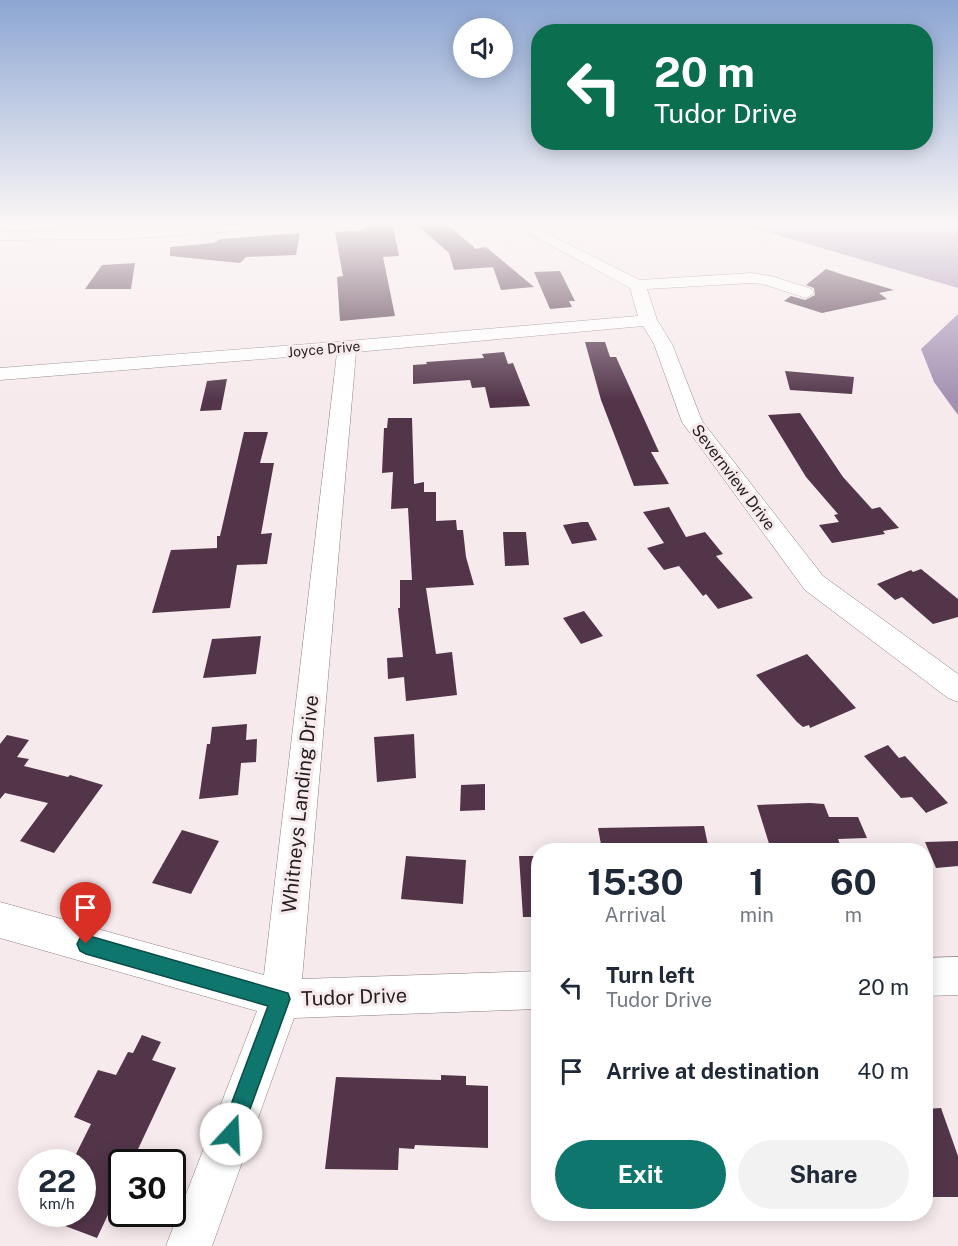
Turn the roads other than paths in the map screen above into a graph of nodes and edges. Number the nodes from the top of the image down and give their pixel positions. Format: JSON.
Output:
{"nodes":[{"id":1,"x":651,"y":284,"type":"edge"},
{"id":2,"x":780,"y":284,"type":"edge"},
{"id":3,"x":637,"y":285,"type":"joint"},
{"id":4,"x":806,"y":293,"type":"dead end"},
{"id":5,"x":648,"y":320,"type":"junction"},
{"id":6,"x":347,"y":347,"type":"junction"},
{"id":7,"x":0,"y":374,"type":"edge"},
{"id":8,"x":958,"y":690,"type":"edge"},
{"id":9,"x":0,"y":920,"type":"edge"},
{"id":10,"x":958,"y":976,"type":"edge"},
{"id":11,"x":933,"y":977,"type":"edge"},
{"id":12,"x":531,"y":990,"type":"edge"},
{"id":13,"x":281,"y":999,"type":"junction"},
{"id":14,"x":189,"y":1246,"type":"edge"}],
"edges":[{"from":1,"to":3,"type":"street"},
{"from":2,"to":4,"type":"street"},
{"from":3,"to":5,"type":"street","name":"Severnview Drive"},
{"from":5,"to":6,"type":"street","name":"Joyce Drive"},
{"from":5,"to":8,"type":"street","name":"Severnview Drive"},
{"from":6,"to":7,"type":"street","name":"Joyce Drive"},
{"from":6,"to":13,"type":"street","name":"Whitneys Landing Drive"},
{"from":9,"to":13,"type":"street","name":"Tudor Drive"},
{"from":10,"to":11,"type":"street"},
{"from":12,"to":13,"type":"street","name":"Tudor Drive"},
{"from":13,"to":14,"type":"street","name":"Whitneys Landing Drive"}]}
